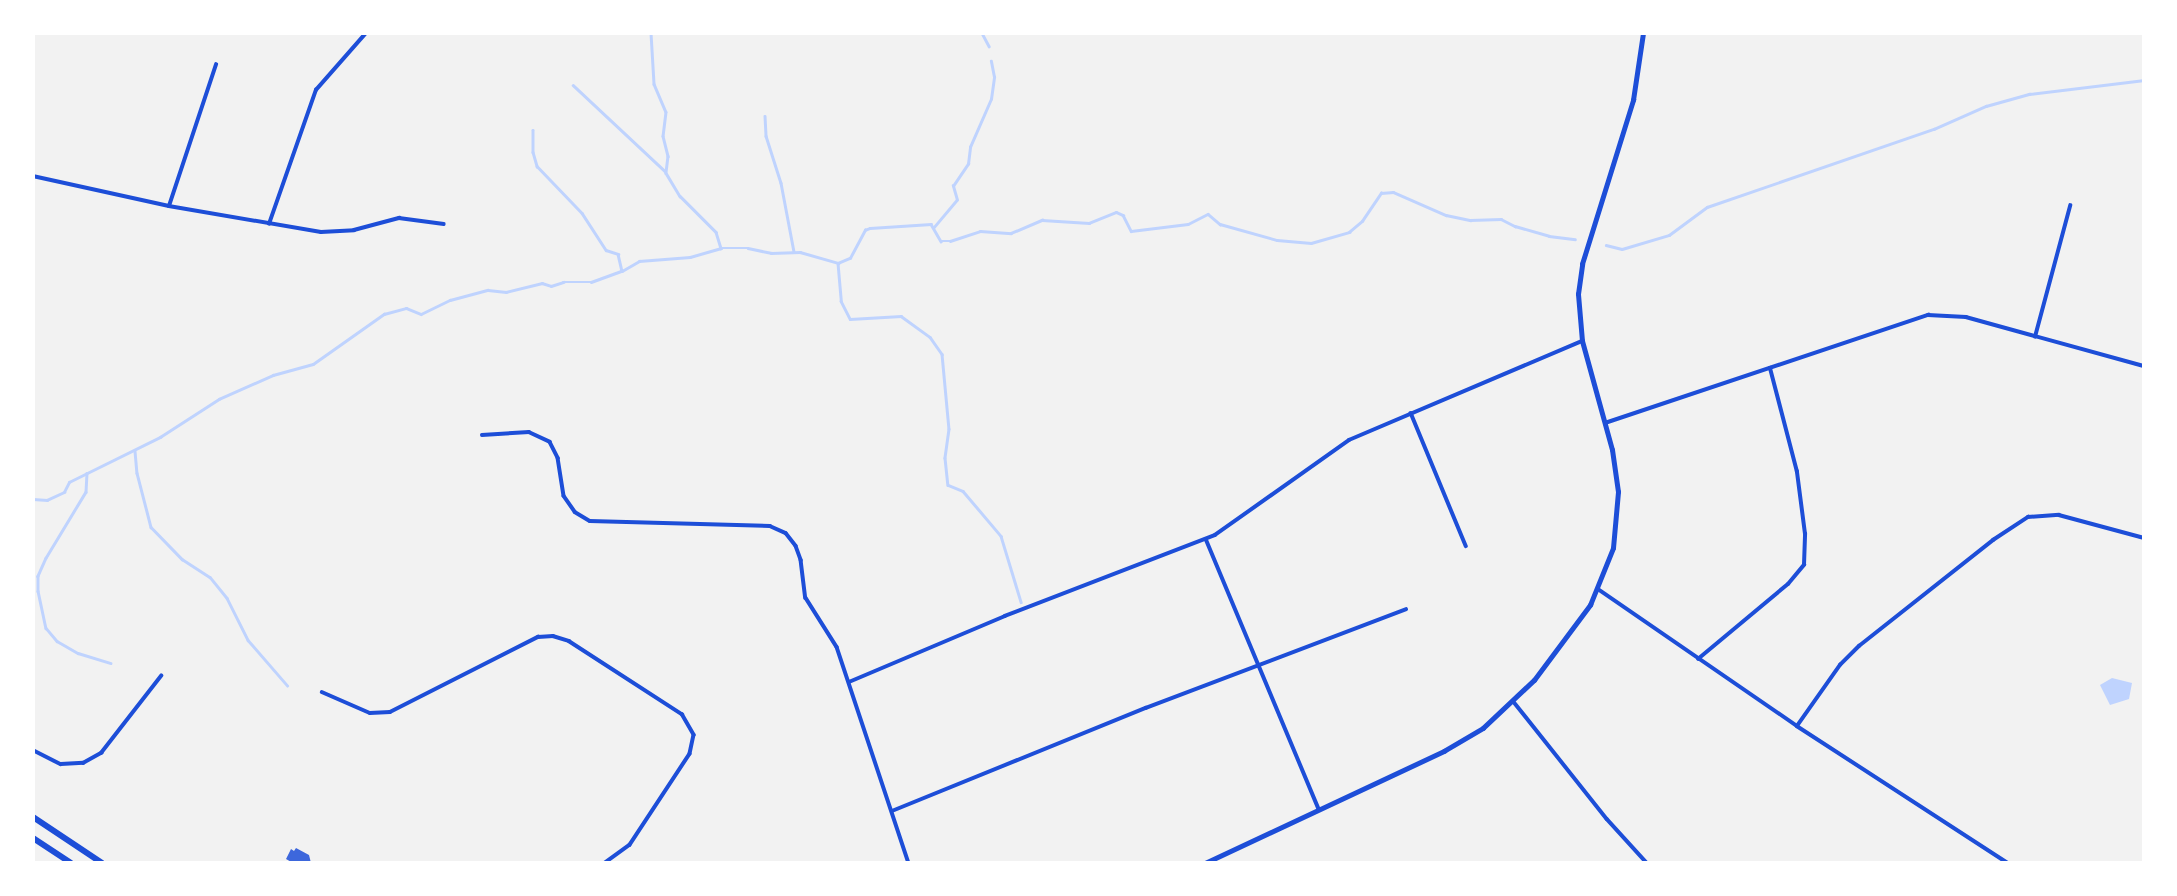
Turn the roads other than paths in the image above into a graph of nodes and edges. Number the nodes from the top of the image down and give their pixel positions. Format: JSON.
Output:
{"nodes":[{"id":1,"x":366,"y":33,"type":"edge"},
{"id":2,"x":1643,"y":33,"type":"edge"},
{"id":3,"x":216,"y":65,"type":"dead end"},
{"id":4,"x":33,"y":176,"type":"edge"},
{"id":5,"x":169,"y":206,"type":"junction"},
{"id":6,"x":2070,"y":206,"type":"dead end"},
{"id":7,"x":269,"y":224,"type":"junction"},
{"id":8,"x":444,"y":224,"type":"dead end"},
{"id":9,"x":2035,"y":337,"type":"junction"},
{"id":10,"x":1582,"y":341,"type":"junction"},
{"id":11,"x":2144,"y":366,"type":"edge"},
{"id":12,"x":1770,"y":368,"type":"junction"},
{"id":13,"x":1411,"y":413,"type":"junction"},
{"id":14,"x":1605,"y":423,"type":"junction"},
{"id":15,"x":482,"y":435,"type":"dead end"},
{"id":16,"x":2144,"y":538,"type":"edge"},
{"id":17,"x":1206,"y":539,"type":"junction"},
{"id":18,"x":1466,"y":546,"type":"dead end"},
{"id":19,"x":1598,"y":589,"type":"junction"},
{"id":20,"x":1406,"y":609,"type":"dead end"},
{"id":21,"x":1698,"y":659,"type":"junction"},
{"id":22,"x":1258,"y":665,"type":"junction"},
{"id":23,"x":162,"y":676,"type":"dead end"},
{"id":24,"x":849,"y":682,"type":"junction"},
{"id":25,"x":322,"y":692,"type":"dead end"},
{"id":26,"x":1514,"y":702,"type":"junction"},
{"id":27,"x":1797,"y":726,"type":"junction"},
{"id":28,"x":33,"y":750,"type":"edge"},
{"id":29,"x":1319,"y":809,"type":"junction"},
{"id":30,"x":892,"y":811,"type":"junction"},
{"id":31,"x":33,"y":817,"type":"edge"},
{"id":32,"x":33,"y":838,"type":"edge"},
{"id":33,"x":71,"y":863,"type":"edge"},
{"id":34,"x":102,"y":863,"type":"edge"},
{"id":35,"x":606,"y":863,"type":"edge"},
{"id":36,"x":909,"y":863,"type":"edge"},
{"id":37,"x":1205,"y":863,"type":"edge"},
{"id":38,"x":1647,"y":863,"type":"edge"},
{"id":39,"x":2008,"y":863,"type":"edge"}],
"edges":[{"from":1,"to":7,"type":"street"},
{"from":2,"to":10,"type":"street"},
{"from":3,"to":5,"type":"street"},
{"from":4,"to":5,"type":"street"},
{"from":5,"to":7,"type":"street"},
{"from":6,"to":9,"type":"street"},
{"from":7,"to":8,"type":"street"},
{"from":9,"to":11,"type":"street"},
{"from":9,"to":12,"type":"street"},
{"from":10,"to":13,"type":"street"},
{"from":10,"to":14,"type":"street"},
{"from":12,"to":14,"type":"street"},
{"from":12,"to":21,"type":"street"},
{"from":13,"to":17,"type":"street"},
{"from":13,"to":18,"type":"street"},
{"from":14,"to":19,"type":"street"},
{"from":15,"to":24,"type":"street"},
{"from":16,"to":27,"type":"street"},
{"from":17,"to":22,"type":"street"},
{"from":17,"to":24,"type":"street"},
{"from":19,"to":21,"type":"street"},
{"from":19,"to":26,"type":"street"},
{"from":20,"to":22,"type":"street"},
{"from":21,"to":27,"type":"street"},
{"from":22,"to":29,"type":"street"},
{"from":22,"to":30,"type":"street"},
{"from":23,"to":28,"type":"street"},
{"from":24,"to":30,"type":"street"},
{"from":25,"to":35,"type":"street"},
{"from":26,"to":29,"type":"street"},
{"from":26,"to":38,"type":"street"},
{"from":27,"to":39,"type":"street"},
{"from":29,"to":37,"type":"street"},
{"from":30,"to":36,"type":"street"},
{"from":31,"to":34,"type":"main road"},
{"from":32,"to":33,"type":"main road"}]}
